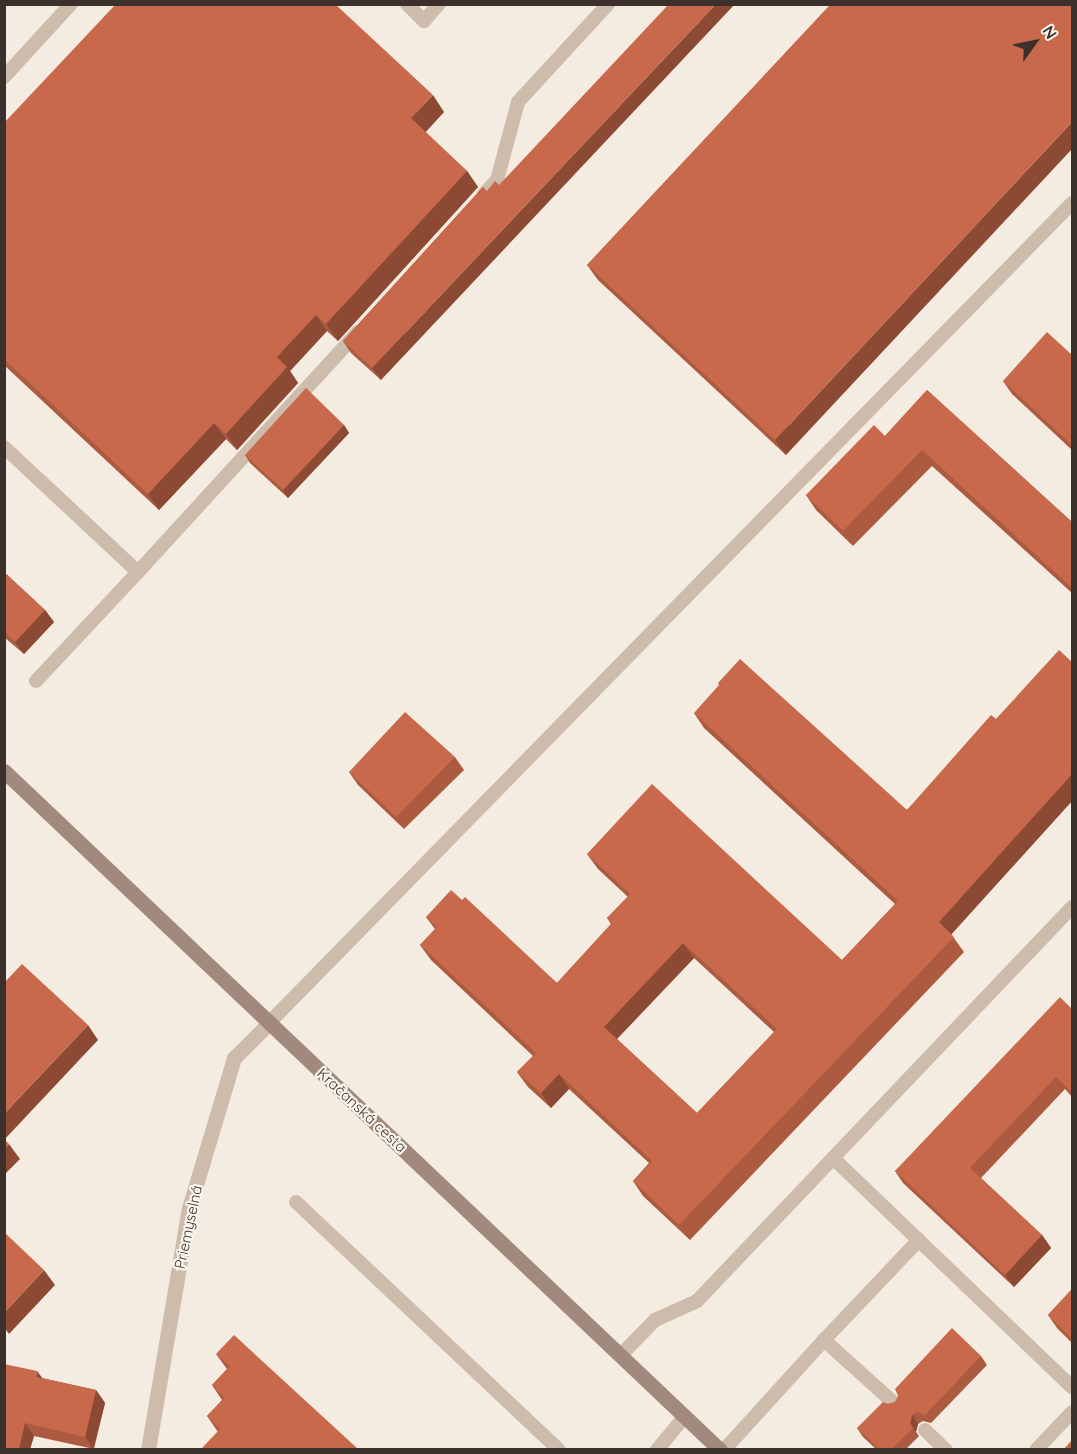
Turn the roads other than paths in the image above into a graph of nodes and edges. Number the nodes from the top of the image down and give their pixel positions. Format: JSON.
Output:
{"nodes":[{"id":1,"x":71,"y":4,"type":"edge"},
{"id":2,"x":407,"y":4,"type":"edge"},
{"id":3,"x":439,"y":4,"type":"edge"},
{"id":4,"x":608,"y":4,"type":"edge"},
{"id":5,"x":4,"y":77,"type":"edge"},
{"id":6,"x":1072,"y":202,"type":"edge"},
{"id":7,"x":473,"y":206,"type":"edge"},
{"id":8,"x":369,"y":319,"type":"edge"},
{"id":9,"x":4,"y":447,"type":"edge"},
{"id":10,"x":138,"y":572,"type":"junction"},
{"id":11,"x":36,"y":681,"type":"dead end"},
{"id":12,"x":4,"y":771,"type":"edge"},
{"id":13,"x":1072,"y":907,"type":"edge"},
{"id":14,"x":270,"y":1023,"type":"junction"},
{"id":15,"x":833,"y":1158,"type":"junction"},
{"id":16,"x":296,"y":1202,"type":"dead end"},
{"id":17,"x":919,"y":1240,"type":"junction"},
{"id":18,"x":824,"y":1340,"type":"junction"},
{"id":19,"x":621,"y":1355,"type":"junction"},
{"id":20,"x":1072,"y":1387,"type":"edge"},
{"id":21,"x":895,"y":1404,"type":"edge"},
{"id":22,"x":1072,"y":1412,"type":"edge"},
{"id":23,"x":685,"y":1416,"type":"junction"},
{"id":24,"x":925,"y":1430,"type":"edge"},
{"id":25,"x":148,"y":1449,"type":"edge"},
{"id":26,"x":559,"y":1449,"type":"edge"},
{"id":27,"x":657,"y":1449,"type":"edge"},
{"id":28,"x":722,"y":1449,"type":"edge"},
{"id":29,"x":946,"y":1449,"type":"edge"},
{"id":30,"x":1036,"y":1449,"type":"edge"}],
"edges":[{"from":1,"to":5,"type":"lane"},
{"from":2,"to":3,"type":"lane"},
{"from":4,"to":7,"type":"lane"},
{"from":6,"to":14,"type":"lane"},
{"from":8,"to":10,"type":"lane"},
{"from":9,"to":10,"type":"lane"},
{"from":10,"to":11,"type":"lane"},
{"from":12,"to":14,"type":"street","name":"Kračanská cesta"},
{"from":13,"to":15,"type":"lane"},
{"from":14,"to":19,"type":"street","name":"Kračanská cesta"},
{"from":14,"to":25,"type":"street","name":"Priemyselná"},
{"from":15,"to":17,"type":"lane"},
{"from":15,"to":19,"type":"lane"},
{"from":16,"to":26,"type":"lane"},
{"from":17,"to":18,"type":"lane"},
{"from":17,"to":20,"type":"lane"},
{"from":18,"to":21,"type":"lane"},
{"from":18,"to":28,"type":"lane"},
{"from":19,"to":23,"type":"street","name":"Kračanská cesta"},
{"from":22,"to":30,"type":"lane"},
{"from":23,"to":27,"type":"lane"},
{"from":23,"to":28,"type":"street","name":"Kračanská cesta"},
{"from":24,"to":29,"type":"lane"}]}
